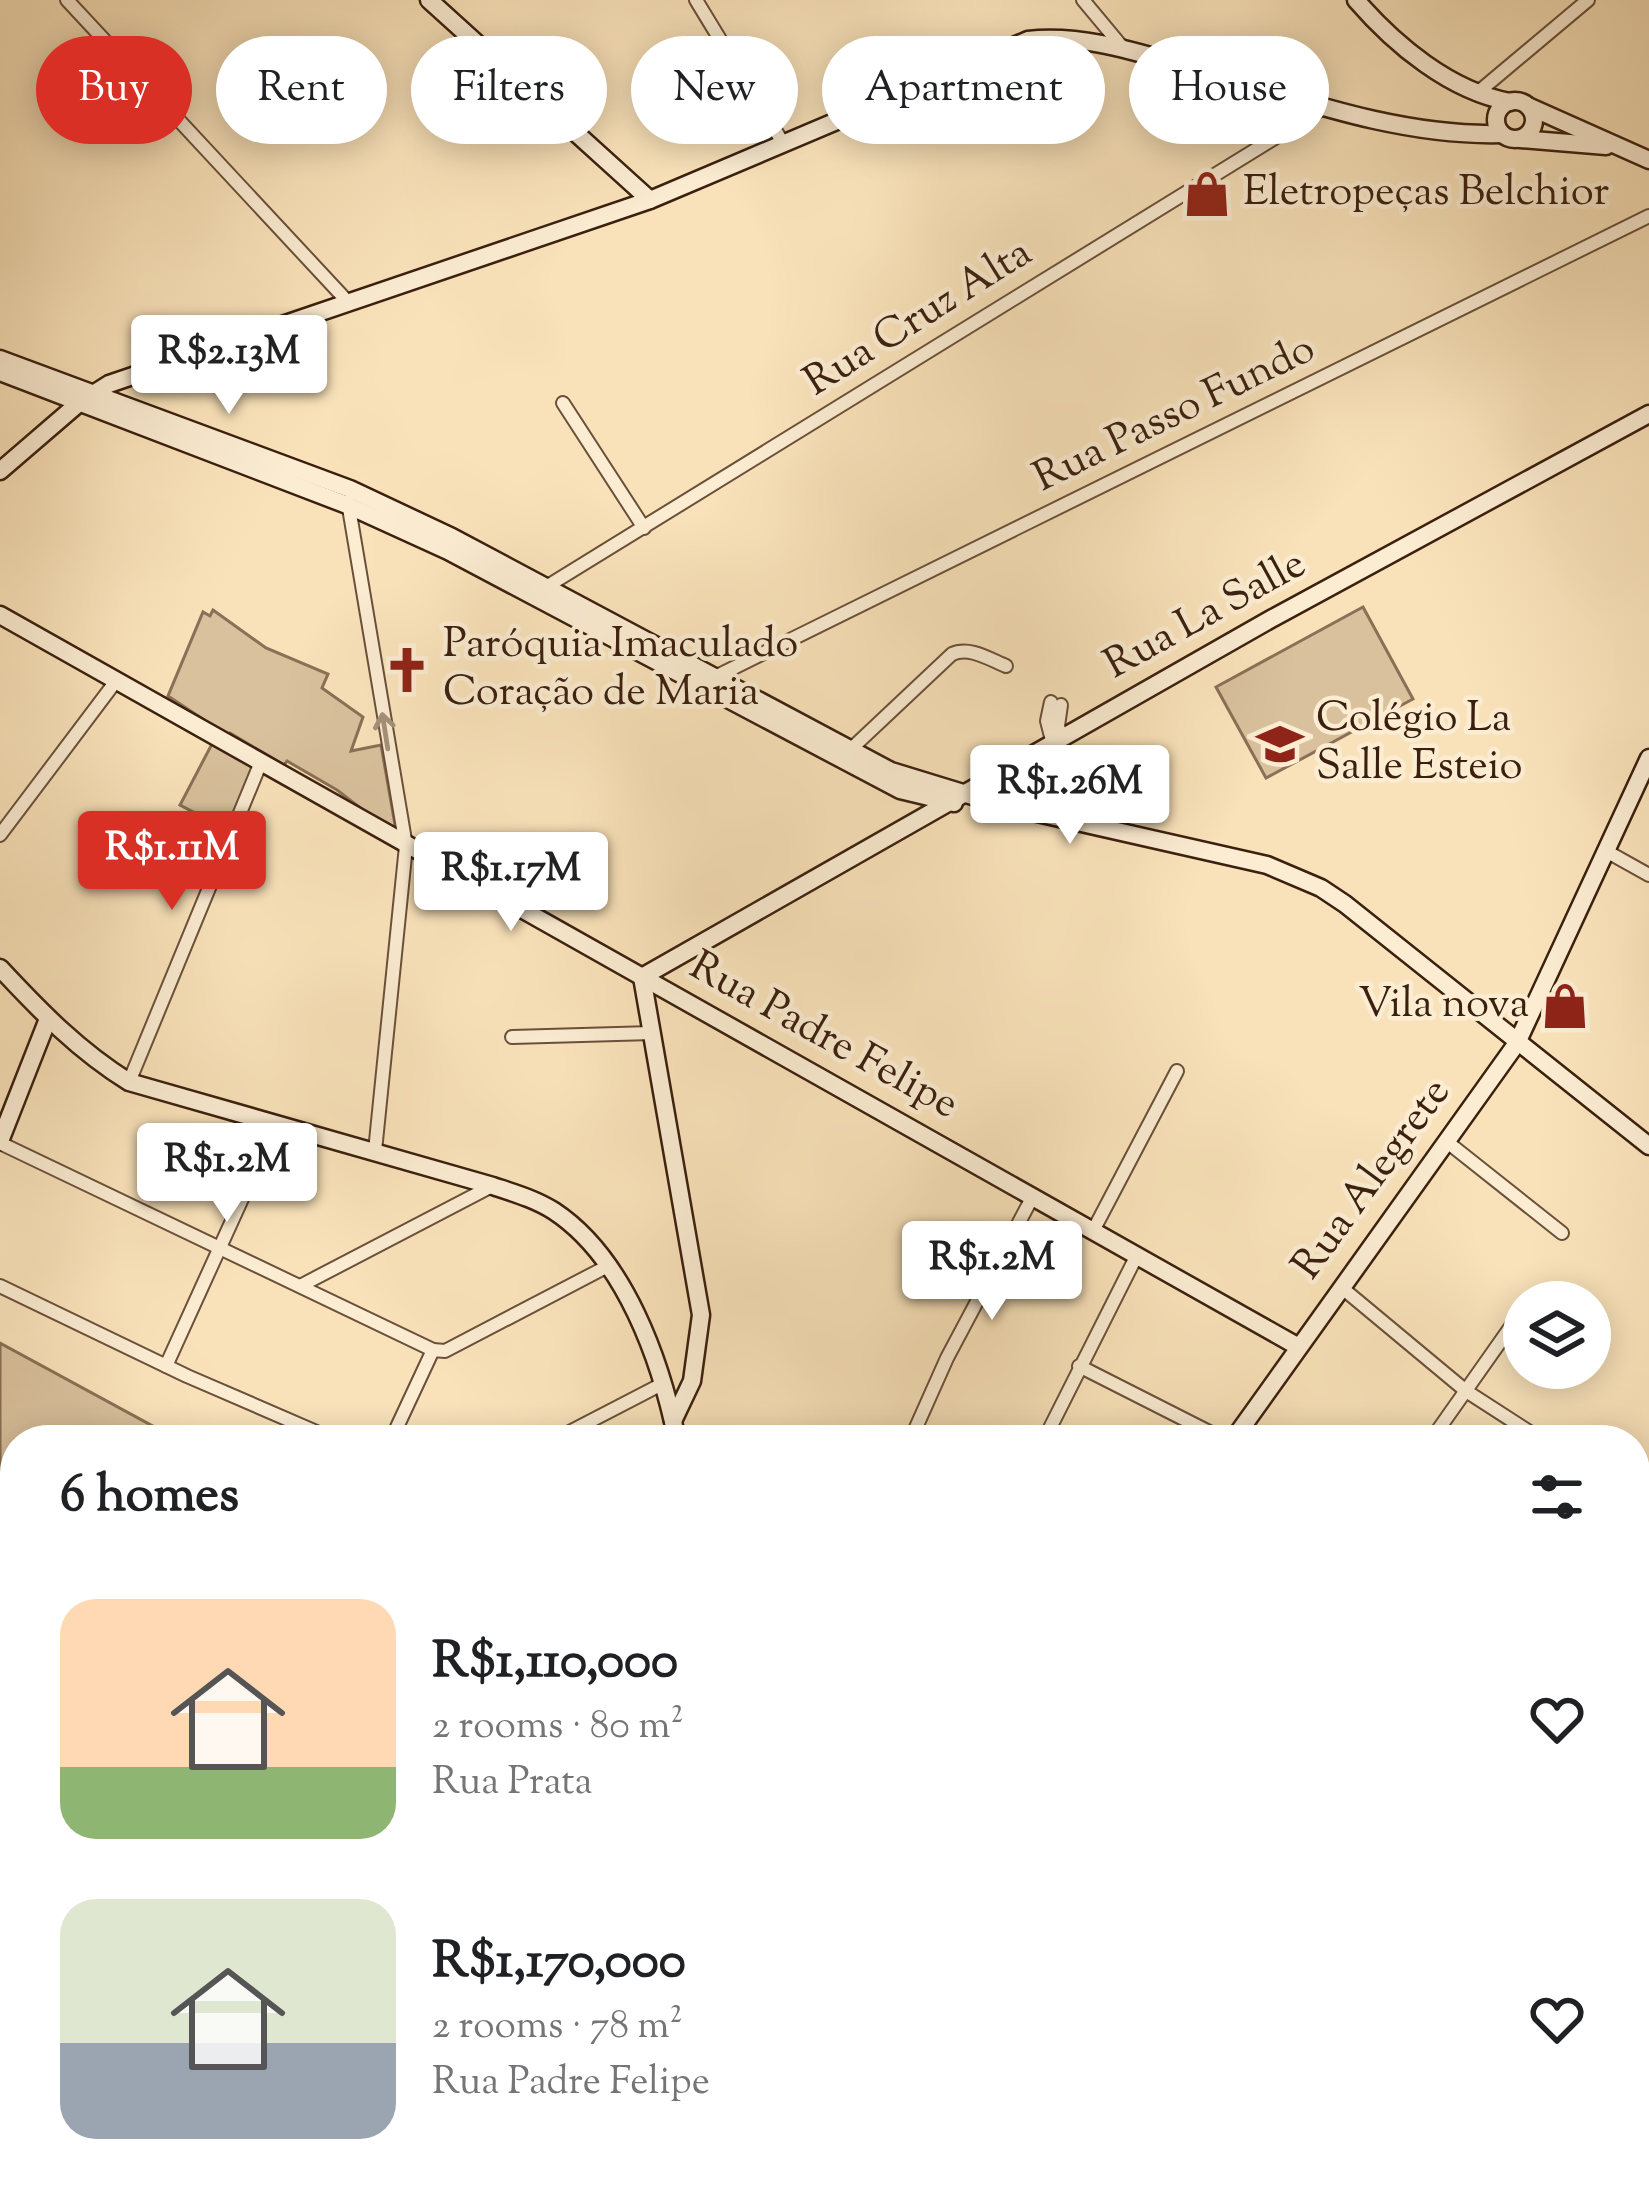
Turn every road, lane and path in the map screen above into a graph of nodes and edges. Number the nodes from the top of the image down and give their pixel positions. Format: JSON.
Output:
{"nodes":[{"id":1,"x":67,"y":0,"type":"edge"},
{"id":2,"x":429,"y":0,"type":"edge"},
{"id":3,"x":696,"y":0,"type":"edge"},
{"id":4,"x":1083,"y":0,"type":"edge"},
{"id":5,"x":1588,"y":0,"type":"edge"},
{"id":6,"x":1358,"y":1,"type":"edge"},
{"id":7,"x":718,"y":36,"type":"edge"},
{"id":8,"x":1123,"y":48,"type":"junction"},
{"id":9,"x":1129,"y":50,"type":"edge"},
{"id":10,"x":1479,"y":95,"type":"junction"},
{"id":11,"x":1329,"y":107,"type":"edge"},
{"id":12,"x":1509,"y":120,"type":"junction"},
{"id":13,"x":798,"y":137,"type":"edge"},
{"id":14,"x":1575,"y":137,"type":"junction"},
{"id":15,"x":781,"y":144,"type":"edge"},
{"id":16,"x":1265,"y":144,"type":"edge"},
{"id":17,"x":1649,"y":160,"type":"edge"},
{"id":18,"x":650,"y":200,"type":"junction"},
{"id":19,"x":1649,"y":216,"type":"edge"},
{"id":20,"x":348,"y":302,"type":"junction"},
{"id":21,"x":0,"y":359,"type":"edge"},
{"id":22,"x":0,"y":372,"type":"edge"},
{"id":23,"x":85,"y":398,"type":"junction"},
{"id":24,"x":563,"y":404,"type":"dead end"},
{"id":25,"x":1649,"y":414,"type":"edge"},
{"id":26,"x":0,"y":471,"type":"edge"},
{"id":27,"x":349,"y":497,"type":"junction"},
{"id":28,"x":644,"y":528,"type":"junction"},
{"id":29,"x":546,"y":587,"type":"junction"},
{"id":30,"x":0,"y":615,"type":"edge"},
{"id":31,"x":1006,"y":666,"type":"dead end"},
{"id":32,"x":681,"y":668,"type":"junction"},
{"id":33,"x":116,"y":681,"type":"junction"},
{"id":34,"x":717,"y":683,"type":"junction"},
{"id":35,"x":1056,"y":704,"type":"dead end"},
{"id":36,"x":1058,"y":741,"type":"junction"},
{"id":37,"x":850,"y":750,"type":"junction"},
{"id":38,"x":1649,"y":758,"type":"edge"},
{"id":39,"x":261,"y":762,"type":"junction"},
{"id":40,"x":968,"y":794,"type":"junction"},
{"id":41,"x":949,"y":803,"type":"junction"},
{"id":42,"x":1002,"y":805,"type":"junction"},
{"id":43,"x":0,"y":835,"type":"edge"},
{"id":44,"x":406,"y":846,"type":"junction"},
{"id":45,"x":1606,"y":850,"type":"junction"},
{"id":46,"x":1649,"y":875,"type":"edge"},
{"id":47,"x":0,"y":968,"type":"edge"},
{"id":48,"x":642,"y":977,"type":"junction"},
{"id":49,"x":48,"y":1019,"type":"junction"},
{"id":50,"x":652,"y":1033,"type":"junction"},
{"id":51,"x":512,"y":1037,"type":"dead end"},
{"id":52,"x":1517,"y":1043,"type":"junction"},
{"id":53,"x":1177,"y":1071,"type":"dead end"},
{"id":54,"x":129,"y":1082,"type":"junction"},
{"id":55,"x":276,"y":1124,"type":"junction"},
{"id":56,"x":1446,"y":1141,"type":"junction"},
{"id":57,"x":0,"y":1142,"type":"edge"},
{"id":58,"x":1649,"y":1146,"type":"edge"},
{"id":59,"x":375,"y":1151,"type":"junction"},
{"id":60,"x":493,"y":1186,"type":"junction"},
{"id":61,"x":1033,"y":1196,"type":"junction"},
{"id":62,"x":1094,"y":1229,"type":"junction"},
{"id":63,"x":1562,"y":1233,"type":"dead end"},
{"id":64,"x":221,"y":1249,"type":"junction"},
{"id":65,"x":1137,"y":1255,"type":"junction"},
{"id":66,"x":606,"y":1267,"type":"junction"},
{"id":67,"x":302,"y":1285,"type":"junction"},
{"id":68,"x":0,"y":1286,"type":"edge"},
{"id":69,"x":1341,"y":1286,"type":"junction"},
{"id":70,"x":1503,"y":1338,"type":"edge"},
{"id":71,"x":1297,"y":1346,"type":"junction"},
{"id":72,"x":433,"y":1350,"type":"junction"},
{"id":73,"x":694,"y":1364,"type":"junction"},
{"id":74,"x":166,"y":1366,"type":"junction"},
{"id":75,"x":1079,"y":1366,"type":"junction"},
{"id":76,"x":187,"y":1376,"type":"junction"},
{"id":77,"x":664,"y":1383,"type":"junction"},
{"id":78,"x":1466,"y":1391,"type":"junction"},
{"id":79,"x":673,"y":1420,"type":"junction"},
{"id":80,"x":283,"y":1425,"type":"edge"},
{"id":81,"x":300,"y":1425,"type":"edge"},
{"id":82,"x":398,"y":1425,"type":"edge"},
{"id":83,"x":583,"y":1425,"type":"edge"},
{"id":84,"x":674,"y":1425,"type":"edge"},
{"id":85,"x":917,"y":1425,"type":"edge"},
{"id":86,"x":1051,"y":1425,"type":"edge"},
{"id":87,"x":1199,"y":1425,"type":"edge"},
{"id":88,"x":1240,"y":1425,"type":"edge"},
{"id":89,"x":1442,"y":1425,"type":"edge"},
{"id":90,"x":1518,"y":1425,"type":"edge"}],
"edges":[{"from":1,"to":20,"type":"street"},
{"from":2,"to":18,"type":"main road"},
{"from":3,"to":7,"type":"street"},
{"from":4,"to":8,"type":"street"},
{"from":5,"to":10,"type":"street"},
{"from":6,"to":10,"type":"main road"},
{"from":8,"to":9,"type":"main road"},
{"from":8,"to":13,"type":"main road"},
{"from":10,"to":12,"type":"main road"},
{"from":11,"to":12,"type":"main road"},
{"from":12,"to":14,"type":"main road"},
{"from":12,"to":14,"type":"main road"},
{"from":14,"to":17,"type":"main road"},
{"from":15,"to":18,"type":"main road"},
{"from":16,"to":28,"type":"street","name":"Rua Cruz Alta"},
{"from":18,"to":20,"type":"main road"},
{"from":19,"to":34,"type":"street","name":"Rua Passo Fundo"},
{"from":20,"to":23,"type":"main road"},
{"from":21,"to":23,"type":"main road"},
{"from":22,"to":23,"type":"main road"},
{"from":23,"to":26,"type":"main road"},
{"from":23,"to":27,"type":"main road"},
{"from":24,"to":28,"type":"street"},
{"from":25,"to":36,"type":"main road","name":"Rua La Salle"},
{"from":27,"to":29,"type":"main road"},
{"from":27,"to":32,"type":"main road"},
{"from":44,"to":27,"type":"street","one_way":true},
{"from":28,"to":29,"type":"street","name":"Rua Cruz Alta"},
{"from":29,"to":32,"type":"main road"},
{"from":30,"to":33,"type":"main road","name":"Rua Padre Felipe"},
{"from":31,"to":37,"type":"street"},
{"from":32,"to":34,"type":"main road"},
{"from":33,"to":39,"type":"main road","name":"Rua Padre Felipe"},
{"from":33,"to":43,"type":"street"},
{"from":34,"to":37,"type":"main road"},
{"from":34,"to":41,"type":"main road"},
{"from":35,"to":36,"type":"street"},
{"from":36,"to":40,"type":"main road","name":"Rua La Salle"},
{"from":37,"to":40,"type":"main road"},
{"from":38,"to":45,"type":"main road","name":"Rua Alegrete"},
{"from":39,"to":44,"type":"main road","name":"Rua Padre Felipe"},
{"from":39,"to":54,"type":"street"},
{"from":40,"to":41,"type":"main road","name":"Rua La Salle"},
{"from":40,"to":42,"type":"main road"},
{"from":41,"to":42,"type":"main road"},
{"from":41,"to":48,"type":"main road","name":"Rua La Salle"},
{"from":42,"to":52,"type":"main road"},
{"from":44,"to":48,"type":"main road","name":"Rua Padre Felipe"},
{"from":44,"to":59,"type":"street"},
{"from":45,"to":46,"type":"street"},
{"from":45,"to":52,"type":"main road","name":"Rua Alegrete"},
{"from":47,"to":49,"type":"main road"},
{"from":48,"to":50,"type":"main road"},
{"from":48,"to":61,"type":"main road","name":"Rua Padre Felipe"},
{"from":49,"to":54,"type":"main road"},
{"from":49,"to":57,"type":"main road"},
{"from":50,"to":51,"type":"street"},
{"from":50,"to":73,"type":"main road"},
{"from":52,"to":56,"type":"main road","name":"Rua Alegrete"},
{"from":52,"to":58,"type":"main road"},
{"from":53,"to":62,"type":"street"},
{"from":54,"to":55,"type":"main road"},
{"from":55,"to":59,"type":"main road"},
{"from":55,"to":64,"type":"street"},
{"from":56,"to":63,"type":"street"},
{"from":56,"to":69,"type":"main road","name":"Rua Alegrete"},
{"from":57,"to":64,"type":"street"},
{"from":59,"to":60,"type":"main road"},
{"from":60,"to":66,"type":"main road"},
{"from":60,"to":67,"type":"street"},
{"from":61,"to":62,"type":"main road","name":"Rua Padre Felipe"},
{"from":61,"to":85,"type":"street"},
{"from":62,"to":65,"type":"main road","name":"Rua Padre Felipe"},
{"from":64,"to":67,"type":"street"},
{"from":64,"to":74,"type":"street"},
{"from":65,"to":71,"type":"main road","name":"Rua Padre Felipe"},
{"from":65,"to":75,"type":"street"},
{"from":66,"to":72,"type":"street"},
{"from":66,"to":77,"type":"main road"},
{"from":67,"to":72,"type":"street"},
{"from":68,"to":74,"type":"street"},
{"from":69,"to":71,"type":"main road","name":"Rua Alegrete"},
{"from":69,"to":78,"type":"street"},
{"from":70,"to":78,"type":"street"},
{"from":71,"to":88,"type":"main road","name":"Rua Alegrete"},
{"from":72,"to":82,"type":"street"},
{"from":73,"to":77,"type":"main road"},
{"from":73,"to":79,"type":"main road"},
{"from":74,"to":76,"type":"street"},
{"from":75,"to":86,"type":"street"},
{"from":75,"to":87,"type":"street"},
{"from":76,"to":80,"type":"street"},
{"from":76,"to":81,"type":"street"},
{"from":77,"to":79,"type":"main road"},
{"from":77,"to":83,"type":"street"},
{"from":78,"to":89,"type":"street"},
{"from":78,"to":90,"type":"street"},
{"from":79,"to":84,"type":"main road"}]}
